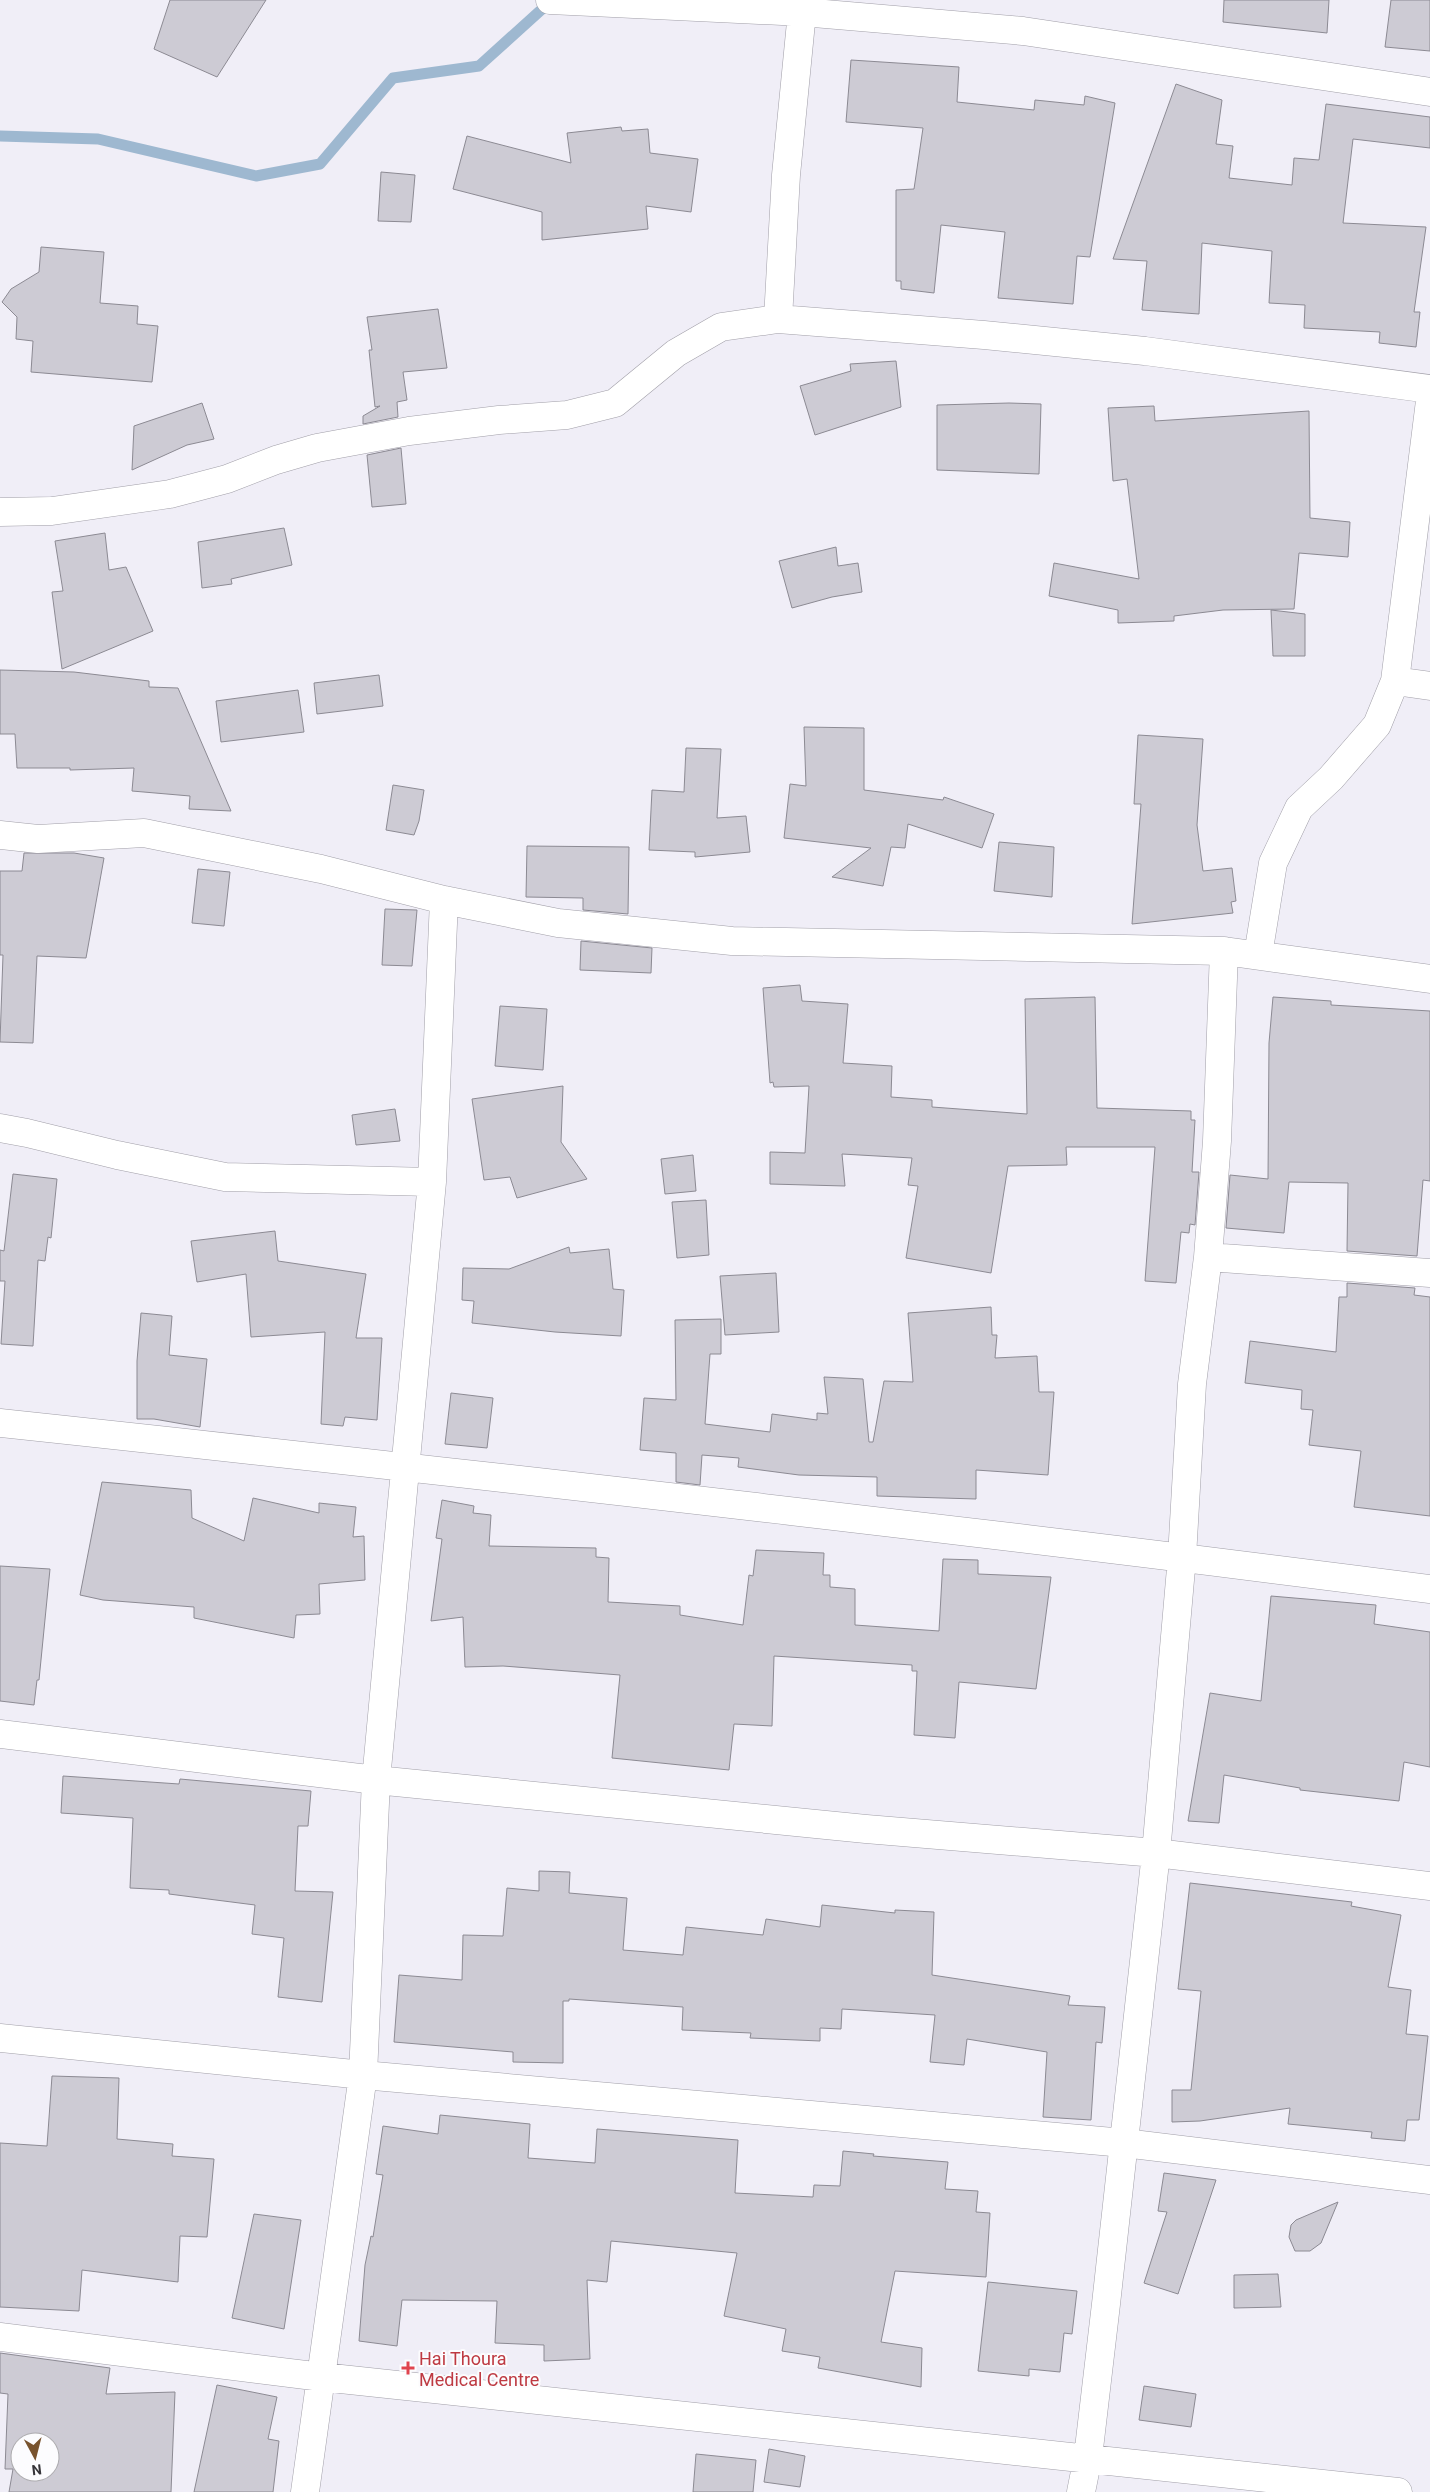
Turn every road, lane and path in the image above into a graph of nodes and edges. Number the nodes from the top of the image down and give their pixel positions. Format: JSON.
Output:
{"nodes":[{"id":1,"x":550,"y":0,"type":"edge"},
{"id":2,"x":802,"y":12,"type":"junction"},
{"id":3,"x":1430,"y":92,"type":"edge"},
{"id":4,"x":778,"y":319,"type":"junction"},
{"id":5,"x":1430,"y":389,"type":"edge"},
{"id":6,"x":1430,"y":402,"type":"edge"},
{"id":7,"x":0,"y":512,"type":"edge"},
{"id":8,"x":1395,"y":681,"type":"junction"},
{"id":9,"x":1430,"y":686,"type":"edge"},
{"id":10,"x":0,"y":835,"type":"edge"},
{"id":11,"x":444,"y":900,"type":"junction"},
{"id":12,"x":1224,"y":951,"type":"junction"},
{"id":13,"x":1258,"y":955,"type":"junction"},
{"id":14,"x":1430,"y":980,"type":"edge"},
{"id":15,"x":0,"y":1128,"type":"edge"},
{"id":16,"x":432,"y":1182,"type":"junction"},
{"id":17,"x":1208,"y":1257,"type":"junction"},
{"id":18,"x":1430,"y":1273,"type":"edge"},
{"id":19,"x":0,"y":1423,"type":"edge"},
{"id":20,"x":406,"y":1466,"type":"junction"},
{"id":21,"x":1182,"y":1557,"type":"junction"},
{"id":22,"x":1430,"y":1589,"type":"edge"},
{"id":23,"x":0,"y":1734,"type":"edge"},
{"id":24,"x":376,"y":1780,"type":"junction"},
{"id":25,"x":1156,"y":1853,"type":"junction"},
{"id":26,"x":1430,"y":1886,"type":"edge"},
{"id":27,"x":0,"y":2038,"type":"edge"},
{"id":28,"x":363,"y":2075,"type":"junction"},
{"id":29,"x":1124,"y":2143,"type":"junction"},
{"id":30,"x":1430,"y":2180,"type":"edge"},
{"id":31,"x":0,"y":2337,"type":"edge"},
{"id":32,"x":322,"y":2377,"type":"junction"},
{"id":33,"x":1088,"y":2457,"type":"junction"},
{"id":34,"x":305,"y":2492,"type":"edge"},
{"id":35,"x":1081,"y":2492,"type":"edge"},
{"id":36,"x":1398,"y":2492,"type":"edge"}],
"edges":[{"from":1,"to":2,"type":"street"},
{"from":2,"to":3,"type":"street"},
{"from":2,"to":4,"type":"street"},
{"from":4,"to":5,"type":"street"},
{"from":4,"to":7,"type":"street"},
{"from":6,"to":8,"type":"street"},
{"from":8,"to":9,"type":"street"},
{"from":8,"to":13,"type":"street"},
{"from":10,"to":11,"type":"street"},
{"from":11,"to":12,"type":"street"},
{"from":11,"to":16,"type":"street"},
{"from":12,"to":13,"type":"street"},
{"from":12,"to":17,"type":"street"},
{"from":13,"to":14,"type":"street"},
{"from":15,"to":16,"type":"street"},
{"from":16,"to":20,"type":"street"},
{"from":17,"to":18,"type":"street"},
{"from":17,"to":21,"type":"street"},
{"from":19,"to":20,"type":"street"},
{"from":20,"to":21,"type":"street"},
{"from":20,"to":24,"type":"street"},
{"from":21,"to":22,"type":"street"},
{"from":21,"to":25,"type":"street"},
{"from":23,"to":24,"type":"street"},
{"from":24,"to":25,"type":"street"},
{"from":24,"to":28,"type":"street"},
{"from":25,"to":26,"type":"street"},
{"from":25,"to":29,"type":"street"},
{"from":27,"to":28,"type":"street"},
{"from":28,"to":29,"type":"street"},
{"from":28,"to":32,"type":"street"},
{"from":29,"to":30,"type":"street"},
{"from":29,"to":33,"type":"street"},
{"from":31,"to":32,"type":"street"},
{"from":32,"to":33,"type":"street"},
{"from":32,"to":34,"type":"street"},
{"from":33,"to":35,"type":"street"},
{"from":33,"to":36,"type":"street"}]}
